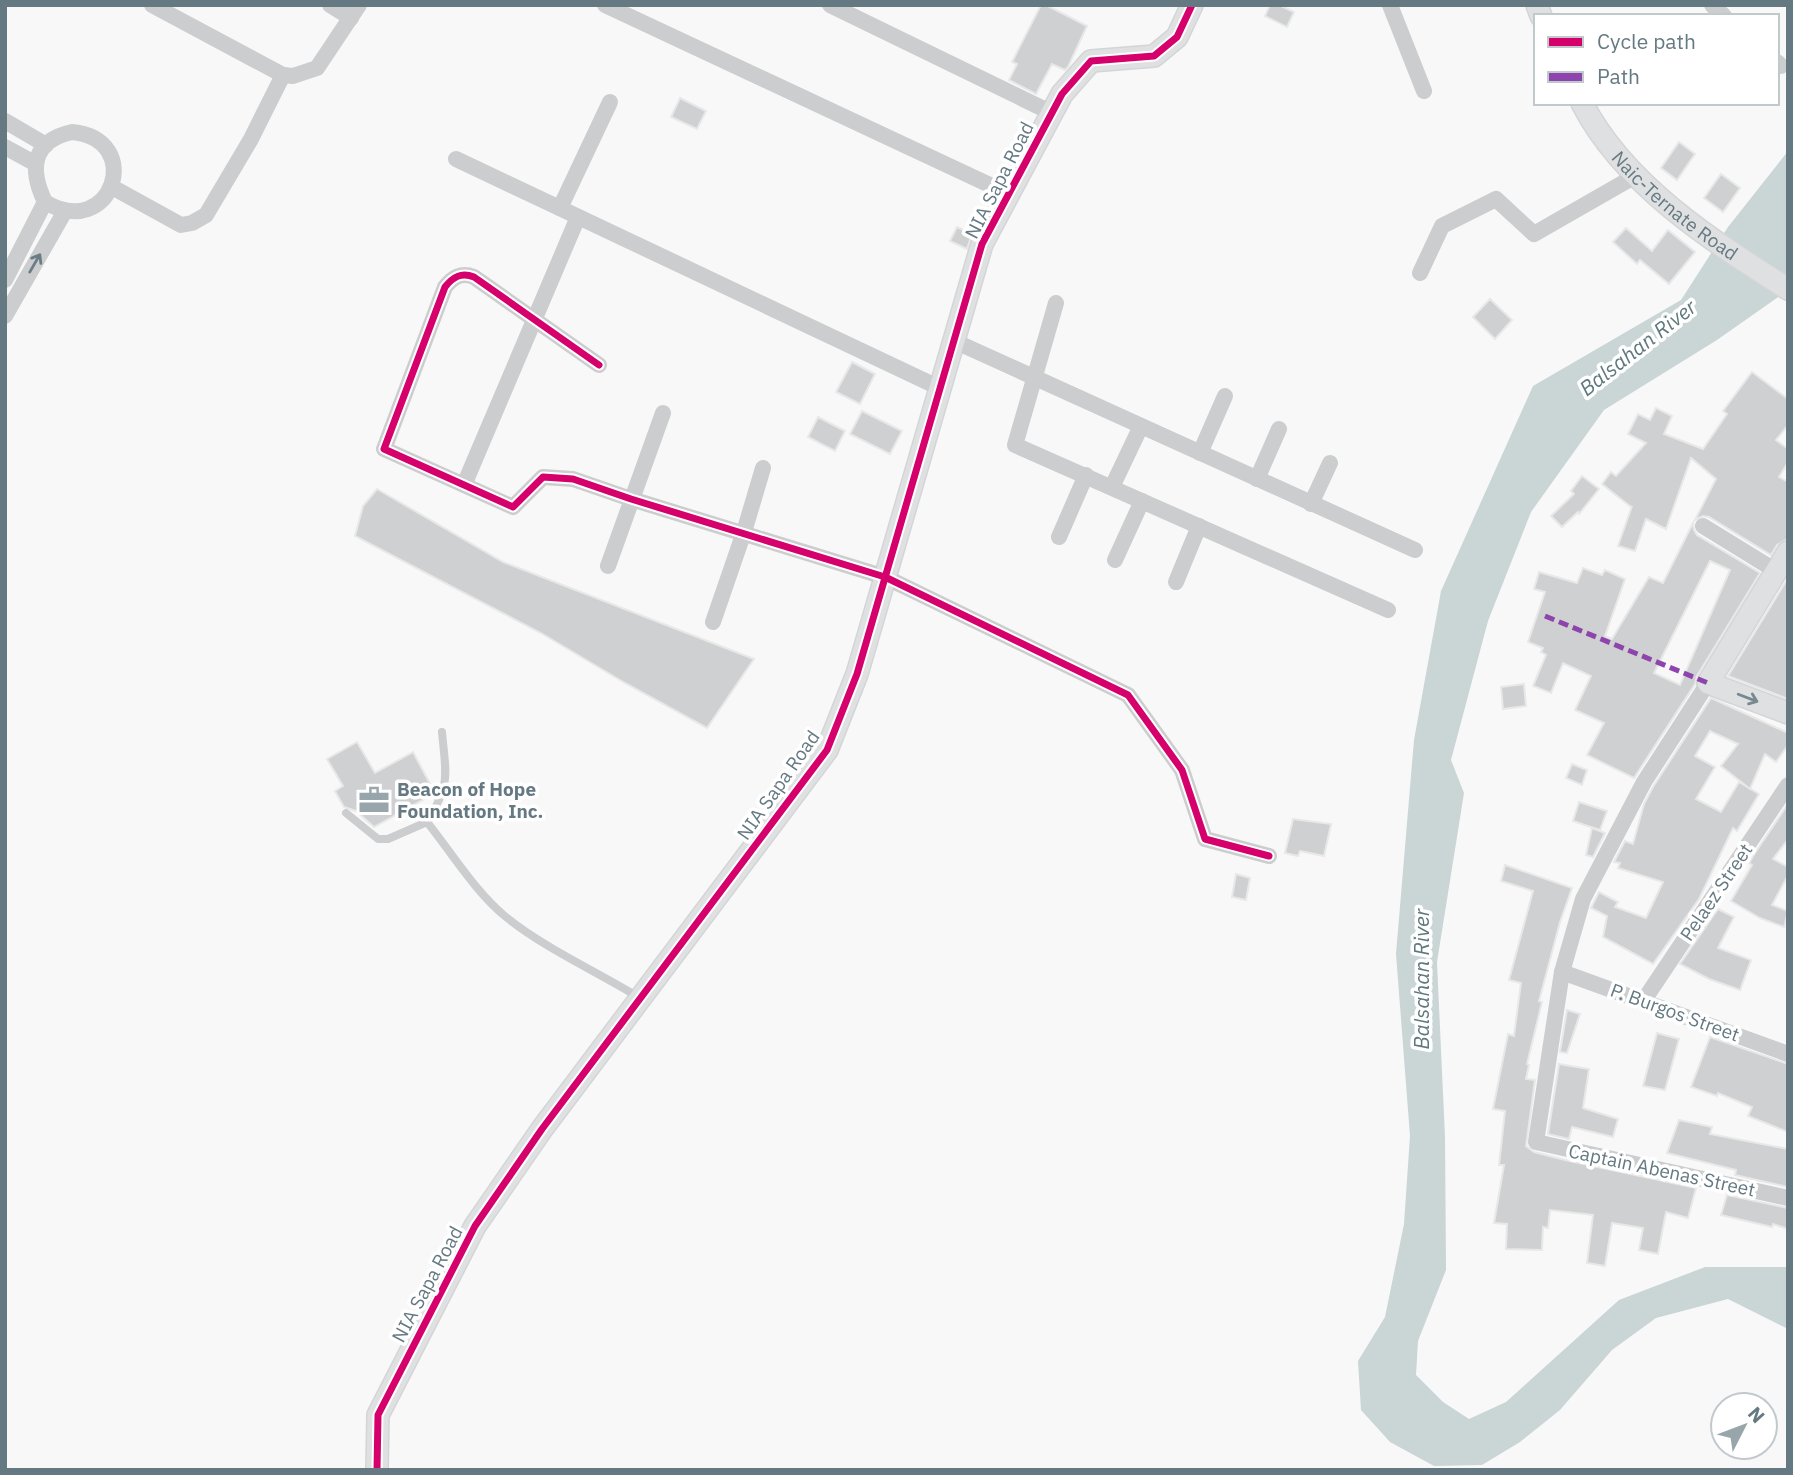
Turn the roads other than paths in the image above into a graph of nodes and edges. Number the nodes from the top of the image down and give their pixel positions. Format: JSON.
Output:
{"nodes":[{"id":1,"x":152,"y":5,"type":"edge"},
{"id":2,"x":330,"y":5,"type":"edge"},
{"id":3,"x":605,"y":5,"type":"edge"},
{"id":4,"x":830,"y":5,"type":"edge"},
{"id":5,"x":1192,"y":5,"type":"edge"},
{"id":6,"x":1390,"y":5,"type":"edge"},
{"id":7,"x":355,"y":12,"type":"edge"},
{"id":8,"x":283,"y":75,"type":"junction"},
{"id":9,"x":1424,"y":91,"type":"dead end"},
{"id":10,"x":610,"y":102,"type":"dead end"},
{"id":11,"x":1583,"y":105,"type":"edge"},
{"id":12,"x":1052,"y":113,"type":"junction"},
{"id":13,"x":5,"y":121,"type":"edge"},
{"id":14,"x":46,"y":145,"type":"junction"},
{"id":15,"x":5,"y":147,"type":"edge"},
{"id":16,"x":456,"y":159,"type":"dead end"},
{"id":17,"x":36,"y":164,"type":"junction"},
{"id":18,"x":1637,"y":175,"type":"junction"},
{"id":19,"x":112,"y":187,"type":"junction"},
{"id":20,"x":1009,"y":194,"type":"junction"},
{"id":21,"x":45,"y":202,"type":"junction"},
{"id":22,"x":560,"y":208,"type":"junction"},
{"id":23,"x":65,"y":211,"type":"junction"},
{"id":24,"x":578,"y":217,"type":"junction"},
{"id":25,"x":1420,"y":273,"type":"dead end"},
{"id":26,"x":5,"y":279,"type":"edge"},
{"id":27,"x":1788,"y":289,"type":"edge"},
{"id":28,"x":1056,"y":303,"type":"dead end"},
{"id":29,"x":5,"y":316,"type":"edge"},
{"id":30,"x":536,"y":320,"type":"junction"},
{"id":31,"x":954,"y":341,"type":"junction"},
{"id":32,"x":599,"y":365,"type":"dead end"},
{"id":33,"x":1036,"y":378,"type":"junction"},
{"id":34,"x":940,"y":388,"type":"junction"},
{"id":35,"x":1225,"y":396,"type":"dead end"},
{"id":36,"x":663,"y":413,"type":"dead end"},
{"id":37,"x":1141,"y":426,"type":"junction"},
{"id":38,"x":1279,"y":429,"type":"dead end"},
{"id":39,"x":1200,"y":453,"type":"junction"},
{"id":40,"x":1329,"y":463,"type":"dead end"},
{"id":41,"x":763,"y":468,"type":"dead end"},
{"id":42,"x":1086,"y":475,"type":"junction"},
{"id":43,"x":1257,"y":479,"type":"junction"},
{"id":44,"x":464,"y":485,"type":"junction"},
{"id":45,"x":1112,"y":487,"type":"junction"},
{"id":46,"x":631,"y":499,"type":"junction"},
{"id":47,"x":1142,"y":501,"type":"junction"},
{"id":48,"x":1311,"y":504,"type":"junction"},
{"id":49,"x":1199,"y":526,"type":"junction"},
{"id":50,"x":1703,"y":526,"type":"dead end"},
{"id":51,"x":744,"y":532,"type":"junction"},
{"id":52,"x":1059,"y":537,"type":"dead end"},
{"id":53,"x":1415,"y":550,"type":"dead end"},
{"id":54,"x":1788,"y":552,"type":"edge"},
{"id":55,"x":1115,"y":560,"type":"dead end"},
{"id":56,"x":608,"y":566,"type":"dead end"},
{"id":57,"x":1776,"y":571,"type":"junction"},
{"id":58,"x":886,"y":577,"type":"junction"},
{"id":59,"x":1176,"y":582,"type":"dead end"},
{"id":60,"x":1388,"y":610,"type":"dead end"},
{"id":61,"x":713,"y":622,"type":"dead end"},
{"id":62,"x":1708,"y":683,"type":"junction"},
{"id":63,"x":1788,"y":713,"type":"edge"},
{"id":64,"x":442,"y":732,"type":"dead end"},
{"id":65,"x":1788,"y":785,"type":"edge"},
{"id":66,"x":346,"y":813,"type":"dead end"},
{"id":67,"x":427,"y":822,"type":"junction"},
{"id":68,"x":1269,"y":856,"type":"dead end"},
{"id":69,"x":1562,"y":972,"type":"junction"},
{"id":70,"x":640,"y":999,"type":"junction"},
{"id":71,"x":1644,"y":1000,"type":"junction"},
{"id":72,"x":1788,"y":1054,"type":"edge"},
{"id":73,"x":1788,"y":1198,"type":"edge"},
{"id":74,"x":377,"y":1470,"type":"edge"}],
"edges":[{"from":1,"to":8,"type":"street"},
{"from":2,"to":7,"type":"street"},
{"from":3,"to":20,"type":"street"},
{"from":4,"to":12,"type":"street"},
{"from":5,"to":12,"type":"street","name":"NIA Sapa Road"},
{"from":6,"to":9,"type":"street"},
{"from":7,"to":8,"type":"street"},
{"from":8,"to":19,"type":"street"},
{"from":10,"to":22,"type":"street"},
{"from":11,"to":18,"type":"street","name":"Naic-Ternate Road"},
{"from":12,"to":20,"type":"street","name":"NIA Sapa Road"},
{"from":13,"to":14,"type":"street"},
{"from":14,"to":17,"type":"street"},
{"from":14,"to":19,"type":"street"},
{"from":15,"to":17,"type":"street"},
{"from":16,"to":22,"type":"street"},
{"from":17,"to":21,"type":"street"},
{"from":18,"to":25,"type":"street"},
{"from":18,"to":27,"type":"street","name":"Naic-Ternate Road"},
{"from":19,"to":23,"type":"street"},
{"from":20,"to":31,"type":"street","name":"NIA Sapa Road"},
{"from":21,"to":23,"type":"street"},
{"from":21,"to":26,"type":"street"},
{"from":22,"to":24,"type":"street"},
{"from":29,"to":23,"type":"street","one_way":true},
{"from":24,"to":30,"type":"street"},
{"from":24,"to":34,"type":"street"},
{"from":28,"to":33,"type":"street"},
{"from":30,"to":32,"type":"street"},
{"from":30,"to":44,"type":"street"},
{"from":30,"to":44,"type":"street"},
{"from":31,"to":33,"type":"street"},
{"from":31,"to":34,"type":"street","name":"NIA Sapa Road"},
{"from":33,"to":37,"type":"street"},
{"from":33,"to":42,"type":"street"},
{"from":34,"to":58,"type":"street","name":"NIA Sapa Road"},
{"from":35,"to":39,"type":"street"},
{"from":36,"to":46,"type":"street"},
{"from":37,"to":39,"type":"street"},
{"from":37,"to":45,"type":"street"},
{"from":38,"to":43,"type":"street"},
{"from":39,"to":43,"type":"street"},
{"from":40,"to":48,"type":"street"},
{"from":41,"to":51,"type":"street"},
{"from":42,"to":45,"type":"street"},
{"from":42,"to":52,"type":"street"},
{"from":43,"to":48,"type":"street"},
{"from":44,"to":46,"type":"street"},
{"from":45,"to":47,"type":"street"},
{"from":46,"to":51,"type":"street"},
{"from":46,"to":56,"type":"street"},
{"from":47,"to":49,"type":"street"},
{"from":47,"to":55,"type":"street"},
{"from":48,"to":53,"type":"street"},
{"from":49,"to":59,"type":"street"},
{"from":49,"to":60,"type":"street"},
{"from":50,"to":57,"type":"street"},
{"from":51,"to":58,"type":"street"},
{"from":51,"to":61,"type":"street"},
{"from":54,"to":57,"type":"street"},
{"from":57,"to":62,"type":"street"},
{"from":58,"to":68,"type":"street"},
{"from":58,"to":70,"type":"street","name":"NIA Sapa Road"},
{"from":62,"to":63,"type":"street","one_way":true},
{"from":62,"to":69,"type":"street"},
{"from":64,"to":67,"type":"lane"},
{"from":65,"to":71,"type":"street","name":"Pelaez Street"},
{"from":66,"to":67,"type":"lane"},
{"from":67,"to":70,"type":"lane"},
{"from":69,"to":71,"type":"street","name":"P. Burgos Street"},
{"from":69,"to":73,"type":"street","name":"Captain Abenas Street"},
{"from":70,"to":74,"type":"street","name":"NIA Sapa Road"},
{"from":71,"to":72,"type":"street","name":"P. Burgos Street"}]}
